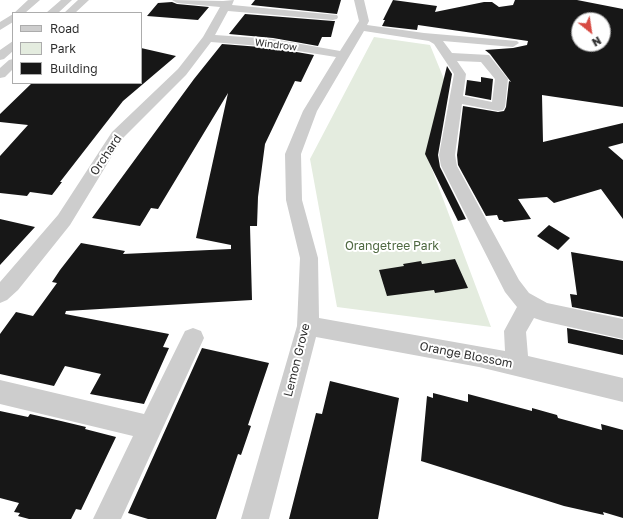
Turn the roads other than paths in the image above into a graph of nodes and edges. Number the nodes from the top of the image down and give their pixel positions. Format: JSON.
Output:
{"nodes":[{"id":1,"x":35,"y":0,"type":"edge"},
{"id":2,"x":66,"y":0,"type":"edge"},
{"id":3,"x":84,"y":0,"type":"edge"},
{"id":4,"x":177,"y":0,"type":"edge"},
{"id":5,"x":359,"y":0,"type":"edge"},
{"id":6,"x":227,"y":4,"type":"edge"},
{"id":7,"x":19,"y":12,"type":"edge"},
{"id":8,"x":52,"y":12,"type":"edge"},
{"id":9,"x":70,"y":12,"type":"edge"},
{"id":10,"x":333,"y":17,"type":"dead end"},
{"id":11,"x":360,"y":27,"type":"junction"},
{"id":12,"x":427,"y":36,"type":"junction"},
{"id":13,"x":208,"y":38,"type":"junction"},
{"id":14,"x":513,"y":43,"type":"dead end"},
{"id":15,"x":12,"y":46,"type":"edge"},
{"id":16,"x":0,"y":55,"type":"edge"},
{"id":17,"x":344,"y":55,"type":"junction"},
{"id":18,"x":12,"y":57,"type":"edge"},
{"id":19,"x":448,"y":57,"type":"junction"},
{"id":20,"x":12,"y":64,"type":"edge"},
{"id":21,"x":0,"y":74,"type":"edge"},
{"id":22,"x":457,"y":99,"type":"junction"},
{"id":23,"x":0,"y":293,"type":"edge"},
{"id":24,"x":530,"y":305,"type":"junction"},
{"id":25,"x":308,"y":326,"type":"junction"},
{"id":26,"x":623,"y":329,"type":"edge"},
{"id":27,"x":193,"y":338,"type":"dead end"},
{"id":28,"x":517,"y":365,"type":"junction"},
{"id":29,"x":623,"y":390,"type":"edge"},
{"id":30,"x":0,"y":392,"type":"edge"},
{"id":31,"x":150,"y":428,"type":"junction"},
{"id":32,"x":107,"y":519,"type":"edge"},
{"id":33,"x":255,"y":519,"type":"edge"}],
"edges":[{"from":1,"to":7,"type":"street"},
{"from":2,"to":8,"type":"street"},
{"from":3,"to":9,"type":"street"},
{"from":4,"to":6,"type":"street"},
{"from":5,"to":11,"type":"street","name":"Lemon Grove"},
{"from":6,"to":10,"type":"street"},
{"from":6,"to":13,"type":"street","name":"Orchard"},
{"from":11,"to":12,"type":"street"},
{"from":11,"to":17,"type":"street","name":"Lemon Grove"},
{"from":12,"to":14,"type":"street"},
{"from":12,"to":19,"type":"street"},
{"from":13,"to":17,"type":"street","name":"Windrow"},
{"from":13,"to":23,"type":"street","name":"Orchard"},
{"from":15,"to":16,"type":"street"},
{"from":16,"to":18,"type":"street"},
{"from":17,"to":25,"type":"street","name":"Lemon Grove"},
{"from":19,"to":22,"type":"street"},
{"from":19,"to":22,"type":"street"},
{"from":20,"to":21,"type":"street"},
{"from":22,"to":24,"type":"street"},
{"from":24,"to":26,"type":"street"},
{"from":24,"to":28,"type":"street"},
{"from":25,"to":28,"type":"street","name":"Orange Blossom"},
{"from":25,"to":33,"type":"street","name":"Lemon Grove"},
{"from":27,"to":31,"type":"street"},
{"from":28,"to":29,"type":"street","name":"Orange Blossom"},
{"from":30,"to":31,"type":"street"},
{"from":31,"to":32,"type":"street"}]}
